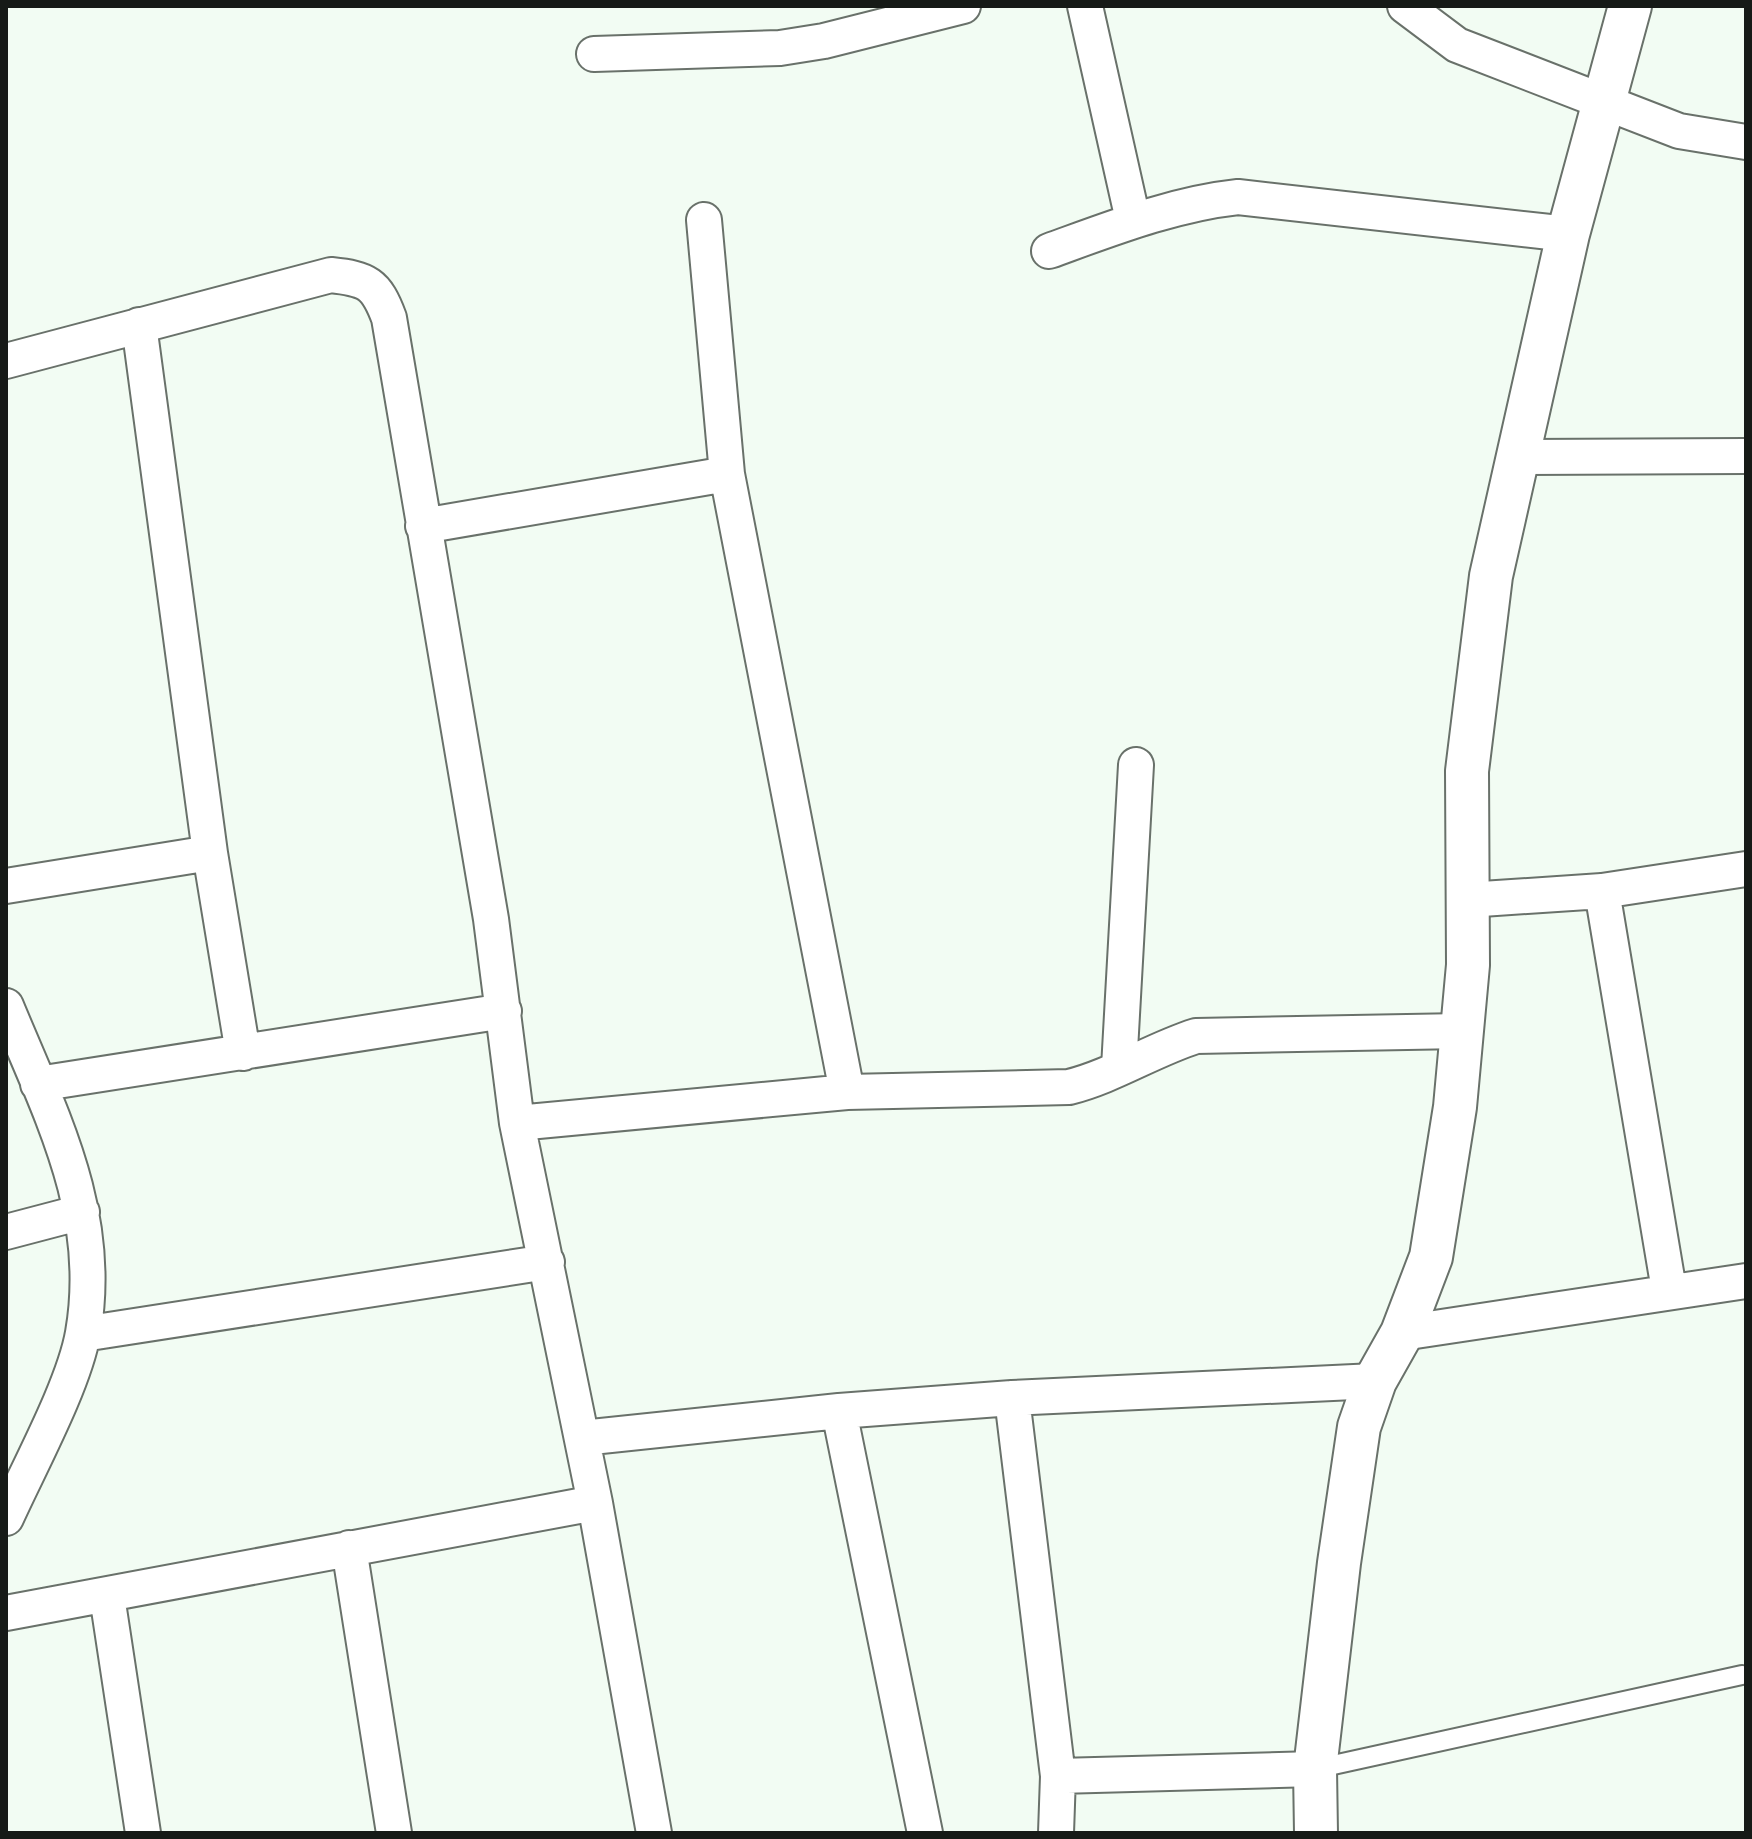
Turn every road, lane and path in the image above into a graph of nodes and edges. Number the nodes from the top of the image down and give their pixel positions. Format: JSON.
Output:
{"nodes":[{"id":1,"x":963,"y":6,"type":"edge"},
{"id":2,"x":1085,"y":6,"type":"edge"},
{"id":3,"x":1405,"y":6,"type":"edge"},
{"id":4,"x":1630,"y":6,"type":"edge"},
{"id":5,"x":908,"y":13,"type":"edge"},
{"id":6,"x":594,"y":54,"type":"dead end"},
{"id":7,"x":1604,"y":103,"type":"junction"},
{"id":8,"x":1746,"y":142,"type":"edge"},
{"id":9,"x":704,"y":220,"type":"dead end"},
{"id":10,"x":1133,"y":220,"type":"junction"},
{"id":11,"x":1568,"y":234,"type":"junction"},
{"id":12,"x":1049,"y":251,"type":"dead end"},
{"id":13,"x":139,"y":325,"type":"junction"},
{"id":14,"x":6,"y":361,"type":"edge"},
{"id":15,"x":1746,"y":456,"type":"edge"},
{"id":16,"x":1517,"y":457,"type":"junction"},
{"id":17,"x":727,"y":474,"type":"junction"},
{"id":18,"x":423,"y":526,"type":"junction"},
{"id":19,"x":1136,"y":765,"type":"dead end"},
{"id":20,"x":210,"y":853,"type":"junction"},
{"id":21,"x":1746,"y":869,"type":"edge"},
{"id":22,"x":6,"y":886,"type":"edge"},
{"id":23,"x":1602,"y":891,"type":"junction"},
{"id":24,"x":1467,"y":900,"type":"junction"},
{"id":25,"x":6,"y":1006,"type":"edge"},
{"id":26,"x":504,"y":1011,"type":"junction"},
{"id":27,"x":1462,"y":1031,"type":"junction"},
{"id":28,"x":243,"y":1053,"type":"junction"},
{"id":29,"x":1119,"y":1068,"type":"junction"},
{"id":30,"x":38,"y":1084,"type":"junction"},
{"id":31,"x":847,"y":1092,"type":"junction"},
{"id":32,"x":517,"y":1123,"type":"junction"},
{"id":33,"x":82,"y":1212,"type":"junction"},
{"id":34,"x":6,"y":1232,"type":"edge"},
{"id":35,"x":547,"y":1262,"type":"junction"},
{"id":36,"x":1746,"y":1281,"type":"edge"},
{"id":37,"x":1669,"y":1290,"type":"junction"},
{"id":38,"x":1402,"y":1333,"type":"junction"},
{"id":39,"x":83,"y":1334,"type":"junction"},
{"id":40,"x":1375,"y":1381,"type":"junction"},
{"id":41,"x":1012,"y":1398,"type":"junction"},
{"id":42,"x":839,"y":1411,"type":"junction"},
{"id":43,"x":582,"y":1438,"type":"junction"},
{"id":44,"x":595,"y":1503,"type":"junction"},
{"id":45,"x":6,"y":1518,"type":"edge"},
{"id":46,"x":349,"y":1548,"type":"junction"},
{"id":47,"x":107,"y":1596,"type":"junction"},
{"id":48,"x":6,"y":1613,"type":"edge"},
{"id":49,"x":1742,"y":1675,"type":"dead end"},
{"id":50,"x":1315,"y":1769,"type":"junction"},
{"id":51,"x":1058,"y":1776,"type":"junction"},
{"id":52,"x":143,"y":1833,"type":"edge"},
{"id":53,"x":394,"y":1833,"type":"edge"},
{"id":54,"x":654,"y":1833,"type":"edge"},
{"id":55,"x":925,"y":1833,"type":"edge"},
{"id":56,"x":1056,"y":1833,"type":"edge"},
{"id":57,"x":1316,"y":1833,"type":"edge"}],
"edges":[{"from":1,"to":5,"type":"street"},
{"from":2,"to":10,"type":"street"},
{"from":3,"to":7,"type":"street"},
{"from":4,"to":7,"type":"street"},
{"from":5,"to":6,"type":"street"},
{"from":7,"to":8,"type":"street"},
{"from":7,"to":11,"type":"street"},
{"from":9,"to":17,"type":"street"},
{"from":10,"to":11,"type":"street"},
{"from":10,"to":12,"type":"street"},
{"from":11,"to":16,"type":"street"},
{"from":13,"to":14,"type":"street"},
{"from":13,"to":18,"type":"street"},
{"from":13,"to":20,"type":"street"},
{"from":15,"to":16,"type":"street"},
{"from":16,"to":24,"type":"street"},
{"from":17,"to":18,"type":"street"},
{"from":17,"to":31,"type":"street"},
{"from":18,"to":26,"type":"street"},
{"from":19,"to":29,"type":"street"},
{"from":20,"to":22,"type":"street"},
{"from":20,"to":28,"type":"street"},
{"from":21,"to":23,"type":"street"},
{"from":23,"to":24,"type":"street"},
{"from":23,"to":37,"type":"street"},
{"from":24,"to":27,"type":"street"},
{"from":25,"to":30,"type":"street"},
{"from":26,"to":28,"type":"street"},
{"from":26,"to":32,"type":"street"},
{"from":27,"to":29,"type":"street"},
{"from":27,"to":38,"type":"street"},
{"from":28,"to":30,"type":"street"},
{"from":29,"to":31,"type":"street"},
{"from":30,"to":33,"type":"street"},
{"from":31,"to":32,"type":"street"},
{"from":32,"to":35,"type":"street"},
{"from":33,"to":34,"type":"street"},
{"from":33,"to":39,"type":"street"},
{"from":35,"to":39,"type":"street"},
{"from":35,"to":43,"type":"street"},
{"from":36,"to":37,"type":"street"},
{"from":37,"to":38,"type":"street"},
{"from":38,"to":40,"type":"street"},
{"from":39,"to":45,"type":"street"},
{"from":40,"to":41,"type":"street"},
{"from":40,"to":50,"type":"street"},
{"from":41,"to":42,"type":"street"},
{"from":41,"to":51,"type":"street"},
{"from":42,"to":43,"type":"street"},
{"from":42,"to":55,"type":"street"},
{"from":43,"to":44,"type":"street"},
{"from":44,"to":46,"type":"street"},
{"from":44,"to":54,"type":"street"},
{"from":46,"to":47,"type":"street"},
{"from":46,"to":53,"type":"street"},
{"from":47,"to":48,"type":"street"},
{"from":47,"to":52,"type":"street"},
{"from":49,"to":50,"type":"lane"},
{"from":50,"to":51,"type":"street"},
{"from":50,"to":57,"type":"street"},
{"from":51,"to":56,"type":"street"}]}
